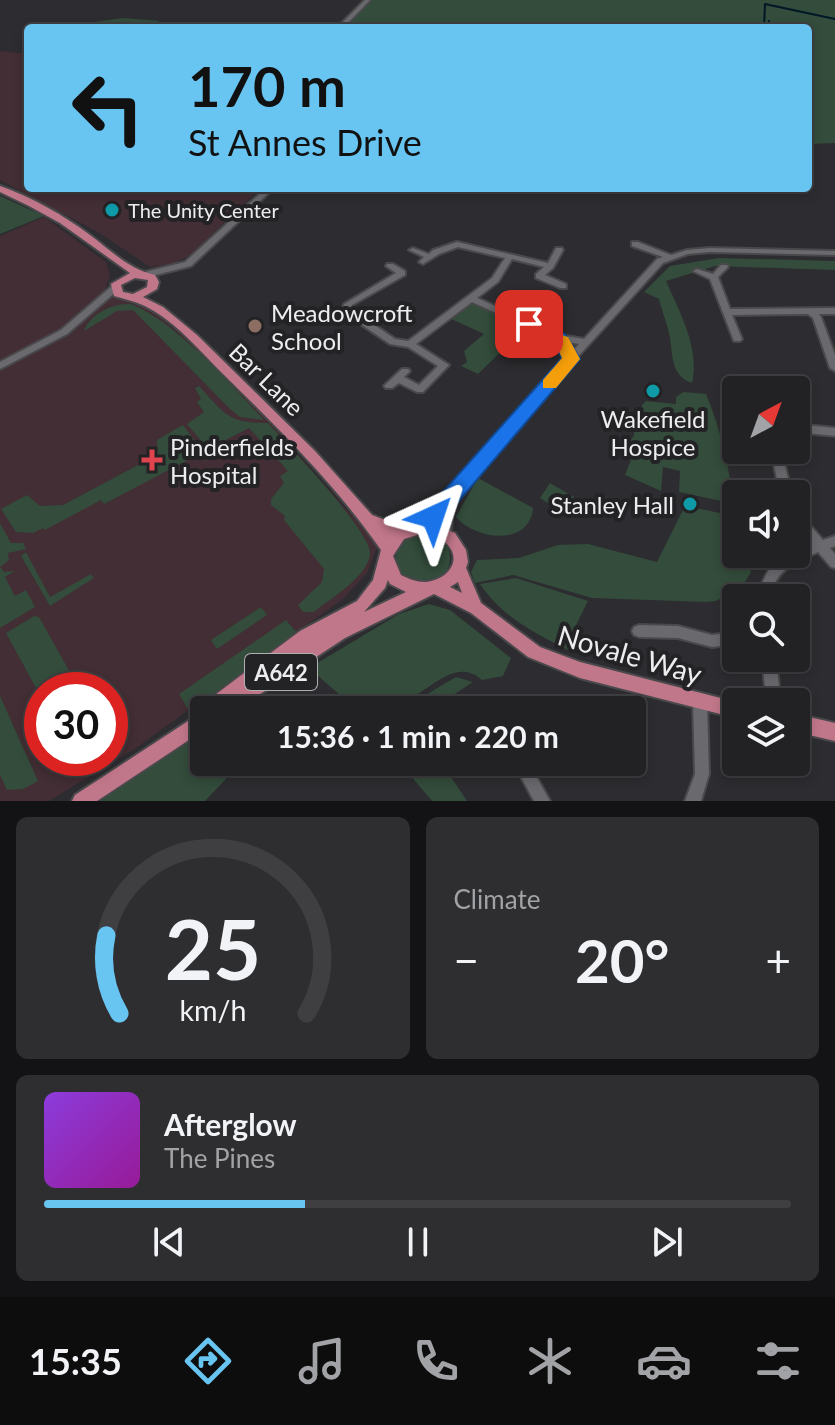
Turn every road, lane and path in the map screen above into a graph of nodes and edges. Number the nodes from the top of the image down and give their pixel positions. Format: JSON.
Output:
{"nodes":[{"id":1,"x":368,"y":0,"type":"edge"},
{"id":2,"x":344,"y":24,"type":"edge"},
{"id":3,"x":0,"y":189,"type":"edge"},
{"id":4,"x":266,"y":192,"type":"edge"},
{"id":5,"x":632,"y":242,"type":"dead end"},
{"id":6,"x":413,"y":250,"type":"dead end"},
{"id":7,"x":559,"y":250,"type":"dead end"},
{"id":8,"x":835,"y":253,"type":"edge"},
{"id":9,"x":509,"y":257,"type":"junction"},
{"id":10,"x":669,"y":257,"type":"junction"},
{"id":11,"x":114,"y":261,"type":"junction"},
{"id":12,"x":390,"y":266,"type":"dead end"},
{"id":13,"x":550,"y":266,"type":"junction"},
{"id":14,"x":724,"y":267,"type":"dead end"},
{"id":15,"x":174,"y":269,"type":"junction"},
{"id":16,"x":697,"y":271,"type":"dead end"},
{"id":17,"x":142,"y":275,"type":"junction"},
{"id":18,"x":714,"y":277,"type":"junction"},
{"id":19,"x":154,"y":285,"type":"junction"},
{"id":20,"x":115,"y":286,"type":"junction"},
{"id":21,"x":563,"y":286,"type":"dead end"},
{"id":22,"x":130,"y":297,"type":"junction"},
{"id":23,"x":471,"y":298,"type":"junction"},
{"id":24,"x":162,"y":309,"type":"junction"},
{"id":25,"x":93,"y":310,"type":"junction"},
{"id":26,"x":835,"y":311,"type":"edge"},
{"id":27,"x":553,"y":312,"type":"dead end"},
{"id":28,"x":727,"y":312,"type":"junction"},
{"id":29,"x":811,"y":312,"type":"junction"},
{"id":30,"x":535,"y":326,"type":"junction"},
{"id":31,"x":559,"y":338,"type":"junction"},
{"id":32,"x":737,"y":339,"type":"dead end"},
{"id":33,"x":585,"y":342,"type":"junction"},
{"id":34,"x":410,"y":344,"type":"junction"},
{"id":35,"x":571,"y":359,"type":"junction"},
{"id":36,"x":3,"y":362,"type":"edge"},
{"id":37,"x":835,"y":368,"type":"edge"},
{"id":38,"x":389,"y":386,"type":"dead end"},
{"id":39,"x":810,"y":429,"type":"edge"},
{"id":40,"x":835,"y":432,"type":"edge"},
{"id":41,"x":447,"y":505,"type":"junction"},
{"id":42,"x":369,"y":520,"type":"junction"},
{"id":43,"x":412,"y":528,"type":"junction"},
{"id":44,"x":445,"y":533,"type":"junction"},
{"id":45,"x":810,"y":534,"type":"edge"},
{"id":46,"x":835,"y":541,"type":"edge"},
{"id":47,"x":820,"y":546,"type":"junction"},
{"id":48,"x":387,"y":555,"type":"junction"},
{"id":49,"x":835,"y":563,"type":"edge"},
{"id":50,"x":459,"y":568,"type":"junction"},
{"id":51,"x":766,"y":584,"type":"edge"},
{"id":52,"x":430,"y":589,"type":"junction"},
{"id":53,"x":476,"y":608,"type":"junction"},
{"id":54,"x":639,"y":631,"type":"dead end"},
{"id":55,"x":722,"y":640,"type":"edge"},
{"id":56,"x":770,"y":672,"type":"edge"},
{"id":57,"x":772,"y":687,"type":"dead end"},
{"id":58,"x":227,"y":696,"type":"edge"},
{"id":59,"x":242,"y":696,"type":"edge"},
{"id":60,"x":700,"y":702,"type":"junction"},
{"id":61,"x":722,"y":707,"type":"edge"},
{"id":62,"x":190,"y":726,"type":"edge"},
{"id":63,"x":810,"y":726,"type":"edge"},
{"id":64,"x":835,"y":732,"type":"edge"},
{"id":65,"x":528,"y":776,"type":"edge"},
{"id":66,"x":81,"y":801,"type":"edge"},
{"id":67,"x":542,"y":801,"type":"edge"},
{"id":68,"x":693,"y":801,"type":"edge"}],
"edges":[{"from":1,"to":2,"type":"street"},
{"from":3,"to":11,"type":"main road"},
{"from":4,"to":15,"type":"street"},
{"from":5,"to":10,"type":"street"},
{"from":6,"to":9,"type":"street"},
{"from":7,"to":13,"type":"street"},
{"from":8,"to":10,"type":"street"},
{"from":9,"to":13,"type":"street"},
{"from":9,"to":23,"type":"street"},
{"from":10,"to":33,"type":"street"},
{"from":11,"to":17,"type":"main road"},
{"from":11,"to":20,"type":"main road"},
{"from":12,"to":34,"type":"street"},
{"from":13,"to":21,"type":"street"},
{"from":14,"to":18,"type":"street"},
{"from":15,"to":17,"type":"street"},
{"from":15,"to":19,"type":"street"},
{"from":16,"to":18,"type":"street"},
{"from":17,"to":19,"type":"main road"},
{"from":17,"to":20,"type":"main road"},
{"from":18,"to":28,"type":"street"},
{"from":19,"to":22,"type":"main road"},
{"from":19,"to":24,"type":"main road","name":"Bar Lane"},
{"from":20,"to":22,"type":"main road","name":"Bar Lane"},
{"from":20,"to":25,"type":"street"},
{"from":22,"to":24,"type":"main road","name":"Bar Lane"},
{"from":22,"to":25,"type":"street"},
{"from":23,"to":30,"type":"street"},
{"from":23,"to":34,"type":"street"},
{"from":24,"to":42,"type":"main road","name":"Bar Lane"},
{"from":25,"to":36,"type":"street"},
{"from":26,"to":29,"type":"street"},
{"from":27,"to":30,"type":"street"},
{"from":28,"to":29,"type":"street"},
{"from":28,"to":32,"type":"street"},
{"from":29,"to":37,"type":"street"},
{"from":30,"to":31,"type":"street"},
{"from":31,"to":33,"type":"street"},
{"from":31,"to":35,"type":"street"},
{"from":33,"to":35,"type":"street"},
{"from":34,"to":38,"type":"street"},
{"from":35,"to":41,"type":"street"},
{"from":39,"to":40,"type":"street"},
{"from":41,"to":43,"type":"street"},
{"from":41,"to":44,"type":"street"},
{"from":42,"to":43,"type":"main road"},
{"from":42,"to":48,"type":"main road","name":"Bar Lane"},
{"from":43,"to":44,"type":"main road"},
{"from":43,"to":48,"type":"main road"},
{"from":44,"to":50,"type":"main road"},
{"from":45,"to":47,"type":"street"},
{"from":46,"to":47,"type":"street"},
{"from":47,"to":49,"type":"street"},
{"from":47,"to":51,"type":"street"},
{"from":48,"to":52,"type":"main road"},
{"from":48,"to":58,"type":"main road","number":"A642"},
{"from":50,"to":52,"type":"main road"},
{"from":50,"to":53,"type":"main road","name":"Novale Way"},
{"from":52,"to":53,"type":"main road","name":"Novale Way"},
{"from":52,"to":59,"type":"main road","number":"A642"},
{"from":53,"to":60,"type":"main road","name":"Novale Way"},
{"from":54,"to":55,"type":"street"},
{"from":56,"to":57,"type":"street"},
{"from":60,"to":61,"type":"main road","name":"Novale Way"},
{"from":60,"to":68,"type":"street"},
{"from":62,"to":66,"type":"main road"},
{"from":63,"to":64,"type":"main road"},
{"from":65,"to":67,"type":"street"}]}
